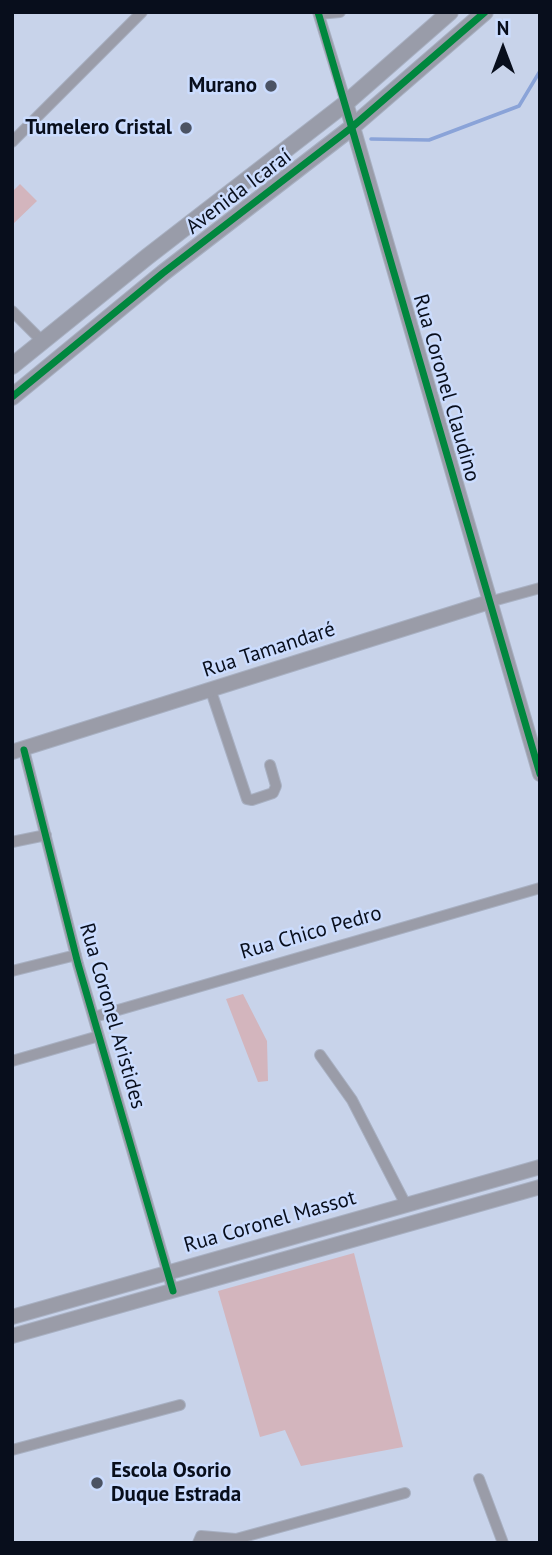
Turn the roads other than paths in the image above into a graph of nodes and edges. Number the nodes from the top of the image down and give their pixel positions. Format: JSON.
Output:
{"nodes":[{"id":1,"x":142,"y":12,"type":"edge"},
{"id":2,"x":340,"y":12,"type":"edge"},
{"id":3,"x":450,"y":12,"type":"edge"},
{"id":4,"x":485,"y":12,"type":"edge"},
{"id":5,"x":319,"y":13,"type":"edge"},
{"id":6,"x":346,"y":103,"type":"junction"},
{"id":7,"x":351,"y":128,"type":"junction"},
{"id":8,"x":12,"y":142,"type":"edge"},
{"id":9,"x":147,"y":257,"type":"junction"},
{"id":10,"x":131,"y":270,"type":"junction"},
{"id":11,"x":163,"y":273,"type":"junction"},
{"id":12,"x":12,"y":311,"type":"edge"},
{"id":13,"x":106,"y":319,"type":"junction"},
{"id":14,"x":43,"y":342,"type":"junction"},
{"id":15,"x":12,"y":366,"type":"edge"},
{"id":16,"x":12,"y":397,"type":"edge"},
{"id":17,"x":540,"y":588,"type":"edge"},
{"id":18,"x":489,"y":602,"type":"junction"},
{"id":19,"x":211,"y":691,"type":"junction"},
{"id":20,"x":533,"y":728,"type":"edge"},
{"id":21,"x":18,"y":751,"type":"edge"},
{"id":22,"x":270,"y":765,"type":"dead end"},
{"id":23,"x":540,"y":774,"type":"edge"},
{"id":24,"x":46,"y":835,"type":"junction"},
{"id":25,"x":12,"y":842,"type":"edge"},
{"id":26,"x":540,"y":888,"type":"edge"},
{"id":27,"x":76,"y":955,"type":"junction"},
{"id":28,"x":12,"y":971,"type":"edge"},
{"id":29,"x":94,"y":1017,"type":"junction"},
{"id":30,"x":99,"y":1036,"type":"junction"},
{"id":31,"x":320,"y":1055,"type":"dead end"},
{"id":32,"x":12,"y":1061,"type":"edge"},
{"id":33,"x":540,"y":1167,"type":"edge"},
{"id":34,"x":540,"y":1187,"type":"edge"},
{"id":35,"x":406,"y":1205,"type":"junction"},
{"id":36,"x":168,"y":1273,"type":"junction"},
{"id":37,"x":173,"y":1291,"type":"junction"},
{"id":38,"x":12,"y":1317,"type":"edge"},
{"id":39,"x":12,"y":1336,"type":"edge"},
{"id":40,"x":180,"y":1405,"type":"dead end"},
{"id":41,"x":12,"y":1450,"type":"edge"},
{"id":42,"x":479,"y":1479,"type":"dead end"},
{"id":43,"x":405,"y":1493,"type":"dead end"},
{"id":44,"x":200,"y":1539,"type":"edge"},
{"id":45,"x":503,"y":1543,"type":"edge"}],
"edges":[{"from":1,"to":8,"type":"street"},
{"from":2,"to":5,"type":"street"},
{"from":3,"to":6,"type":"main road","name":"Avenida Icaraí"},
{"from":4,"to":7,"type":"main road","name":"Avenida Icaraí"},
{"from":5,"to":6,"type":"street","name":"Rua Coronel Claudino"},
{"from":6,"to":7,"type":"street","name":"Rua Coronel Claudino"},
{"from":6,"to":9,"type":"main road","name":"Avenida Icaraí"},
{"from":7,"to":11,"type":"main road","name":"Avenida Icaraí"},
{"from":7,"to":18,"type":"street","name":"Rua Coronel Claudino"},
{"from":9,"to":10,"type":"main road","name":"Avenida Icaraí"},
{"from":9,"to":11,"type":"main road"},
{"from":10,"to":13,"type":"main road"},
{"from":10,"to":14,"type":"main road","name":"Avenida Icaraí"},
{"from":11,"to":13,"type":"main road","name":"Avenida Icaraí"},
{"from":12,"to":14,"type":"street"},
{"from":13,"to":16,"type":"main road","name":"Avenida Icaraí"},
{"from":14,"to":15,"type":"main road","name":"Avenida Icaraí"},
{"from":17,"to":18,"type":"street","name":"Rua Tamandaré"},
{"from":18,"to":19,"type":"street","name":"Rua Tamandaré"},
{"from":18,"to":20,"type":"street","name":"Rua Coronel Claudino"},
{"from":19,"to":21,"type":"street","name":"Rua Tamandaré"},
{"from":19,"to":22,"type":"street"},
{"from":20,"to":23,"type":"street","name":"Rua Coronel Claudino"},
{"from":21,"to":24,"type":"street","name":"Rua Coronel Aristides"},
{"from":24,"to":25,"type":"street"},
{"from":24,"to":27,"type":"street","name":"Rua Coronel Aristides"},
{"from":26,"to":29,"type":"street","name":"Rua Chico Pedro"},
{"from":27,"to":28,"type":"street"},
{"from":27,"to":29,"type":"street","name":"Rua Coronel Aristides"},
{"from":29,"to":30,"type":"street","name":"Rua Coronel Aristides"},
{"from":30,"to":32,"type":"street"},
{"from":30,"to":36,"type":"street","name":"Rua Coronel Aristides"},
{"from":31,"to":35,"type":"street"},
{"from":33,"to":35,"type":"street","name":"Rua Coronel Massot"},
{"from":34,"to":37,"type":"street","name":"Rua Coronel Massot"},
{"from":35,"to":36,"type":"street","name":"Rua Coronel Massot"},
{"from":36,"to":37,"type":"street","name":"Rua Coronel Aristides"},
{"from":36,"to":38,"type":"street","name":"Rua Coronel Massot"},
{"from":37,"to":39,"type":"street","name":"Rua Coronel Massot"},
{"from":40,"to":41,"type":"street"},
{"from":42,"to":45,"type":"street"},
{"from":43,"to":44,"type":"street"}]}
